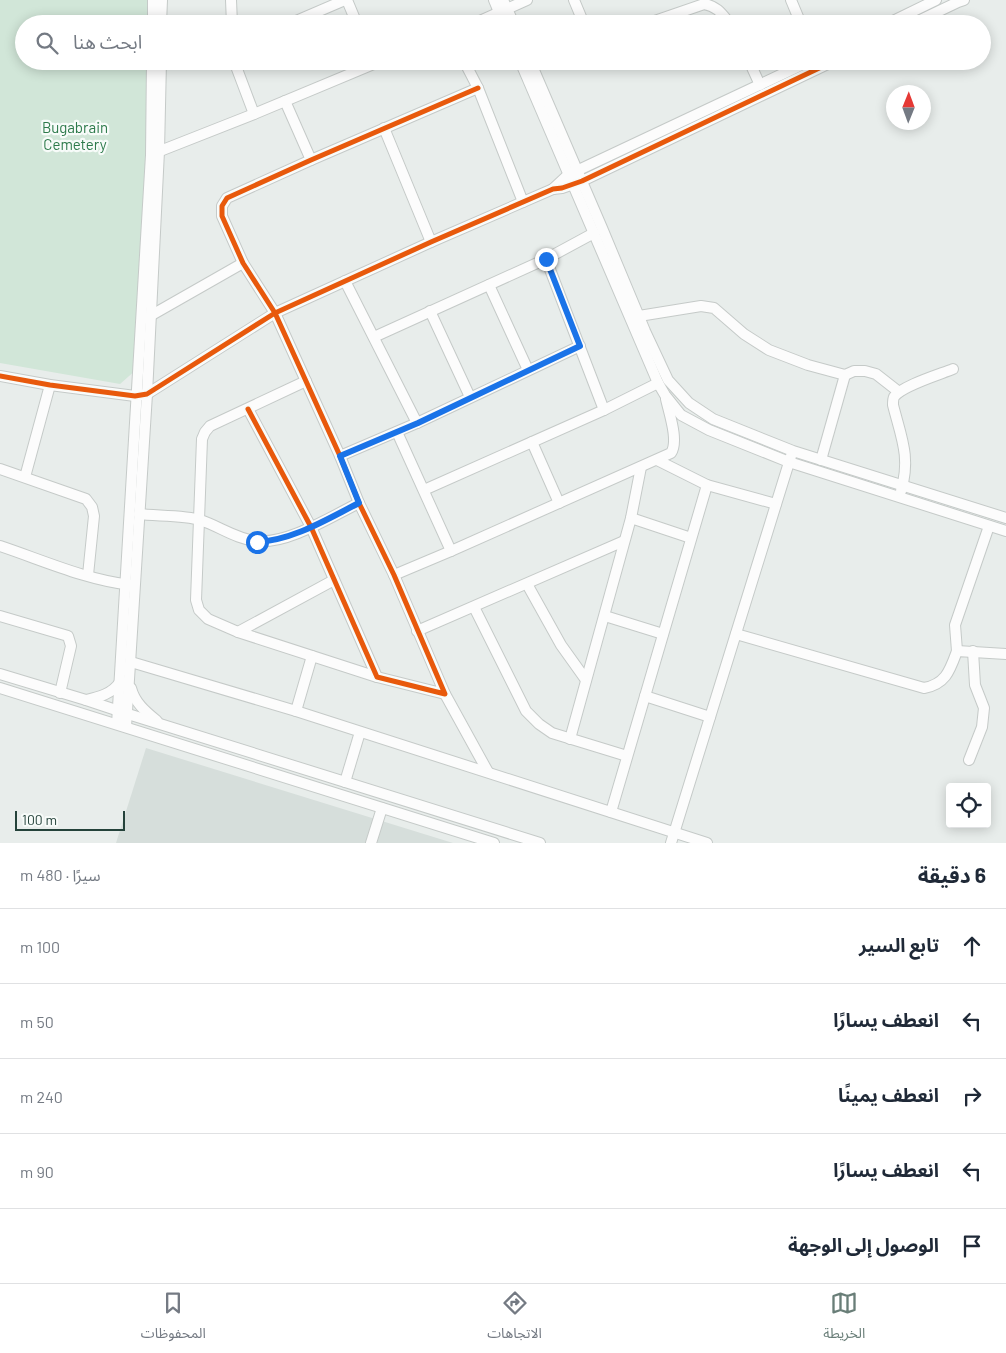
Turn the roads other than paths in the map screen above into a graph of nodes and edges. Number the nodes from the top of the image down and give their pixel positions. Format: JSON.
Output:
{"nodes":[{"id":1,"x":231,"y":0,"type":"edge"},
{"id":2,"x":346,"y":0,"type":"edge"},
{"id":3,"x":494,"y":0,"type":"edge"},
{"id":4,"x":527,"y":0,"type":"edge"},
{"id":5,"x":574,"y":0,"type":"edge"},
{"id":6,"x":791,"y":0,"type":"edge"},
{"id":7,"x":936,"y":0,"type":"edge"},
{"id":8,"x":964,"y":0,"type":"edge"},
{"id":9,"x":157,"y":1,"type":"edge"},
{"id":10,"x":503,"y":6,"type":"edge"},
{"id":11,"x":155,"y":15,"type":"edge"},
{"id":12,"x":159,"y":15,"type":"edge"},
{"id":13,"x":232,"y":15,"type":"edge"},
{"id":14,"x":310,"y":15,"type":"edge"},
{"id":15,"x":353,"y":15,"type":"edge"},
{"id":16,"x":488,"y":15,"type":"edge"},
{"id":17,"x":580,"y":15,"type":"edge"},
{"id":18,"x":672,"y":15,"type":"edge"},
{"id":19,"x":723,"y":15,"type":"edge"},
{"id":20,"x":797,"y":15,"type":"edge"},
{"id":21,"x":905,"y":15,"type":"edge"},
{"id":22,"x":931,"y":15,"type":"edge"},
{"id":23,"x":152,"y":70,"type":"edge"},
{"id":24,"x":160,"y":70,"type":"edge"},
{"id":25,"x":237,"y":70,"type":"edge"},
{"id":26,"x":357,"y":70,"type":"edge"},
{"id":27,"x":469,"y":70,"type":"edge"},
{"id":28,"x":524,"y":70,"type":"edge"},
{"id":29,"x":533,"y":70,"type":"edge"},
{"id":30,"x":753,"y":70,"type":"edge"},
{"id":31,"x":791,"y":70,"type":"edge"},
{"id":32,"x":808,"y":70,"type":"edge"},
{"id":33,"x":760,"y":85,"type":"junction"},
{"id":34,"x":478,"y":88,"type":"junction"},
{"id":35,"x":285,"y":101,"type":"junction"},
{"id":36,"x":254,"y":114,"type":"junction"},
{"id":37,"x":384,"y":128,"type":"junction"},
{"id":38,"x":155,"y":153,"type":"junction"},
{"id":39,"x":311,"y":160,"type":"junction"},
{"id":40,"x":575,"y":178,"type":"junction"},
{"id":41,"x":523,"y":202,"type":"junction"},
{"id":42,"x":594,"y":233,"type":"junction"},
{"id":43,"x":432,"y":242,"type":"junction"},
{"id":44,"x":546,"y":259,"type":"junction"},
{"id":45,"x":243,"y":263,"type":"junction"},
{"id":46,"x":345,"y":281,"type":"junction"},
{"id":47,"x":489,"y":285,"type":"junction"},
{"id":48,"x":430,"y":311,"type":"junction"},
{"id":49,"x":275,"y":314,"type":"junction"},
{"id":50,"x":150,"y":316,"type":"junction"},
{"id":51,"x":639,"y":316,"type":"junction"},
{"id":52,"x":374,"y":336,"type":"junction"},
{"id":53,"x":580,"y":346,"type":"junction"},
{"id":54,"x":953,"y":369,"type":"dead end"},
{"id":55,"x":528,"y":370,"type":"junction"},
{"id":56,"x":844,"y":375,"type":"junction"},
{"id":57,"x":0,"y":376,"type":"edge"},
{"id":58,"x":306,"y":381,"type":"junction"},
{"id":59,"x":658,"y":383,"type":"junction"},
{"id":60,"x":50,"y":386,"type":"junction"},
{"id":61,"x":899,"y":392,"type":"junction"},
{"id":62,"x":147,"y":394,"type":"junction"},
{"id":63,"x":665,"y":395,"type":"junction"},
{"id":64,"x":135,"y":396,"type":"junction"},
{"id":65,"x":470,"y":397,"type":"junction"},
{"id":66,"x":248,"y":409,"type":"junction"},
{"id":67,"x":604,"y":410,"type":"junction"},
{"id":68,"x":418,"y":423,"type":"junction"},
{"id":69,"x":397,"y":432,"type":"junction"},
{"id":70,"x":532,"y":442,"type":"junction"},
{"id":71,"x":793,"y":451,"type":"junction"},
{"id":72,"x":340,"y":456,"type":"junction"},
{"id":73,"x":657,"y":460,"type":"junction"},
{"id":74,"x":821,"y":460,"type":"junction"},
{"id":75,"x":789,"y":462,"type":"junction"},
{"id":76,"x":641,"y":467,"type":"junction"},
{"id":77,"x":0,"y":470,"type":"edge"},
{"id":78,"x":25,"y":477,"type":"junction"},
{"id":79,"x":707,"y":485,"type":"junction"},
{"id":80,"x":903,"y":486,"type":"junction"},
{"id":81,"x":424,"y":490,"type":"junction"},
{"id":82,"x":900,"y":497,"type":"junction"},
{"id":83,"x":359,"y":503,"type":"junction"},
{"id":84,"x":559,"y":503,"type":"junction"},
{"id":85,"x":776,"y":504,"type":"junction"},
{"id":86,"x":139,"y":514,"type":"junction"},
{"id":87,"x":631,"y":518,"type":"junction"},
{"id":88,"x":1006,"y":518,"type":"edge"},
{"id":89,"x":198,"y":519,"type":"junction"},
{"id":90,"x":989,"y":526,"type":"junction"},
{"id":91,"x":311,"y":527,"type":"junction"},
{"id":92,"x":1006,"y":531,"type":"edge"},
{"id":93,"x":691,"y":538,"type":"junction"},
{"id":94,"x":624,"y":541,"type":"junction"},
{"id":95,"x":0,"y":546,"type":"edge"},
{"id":96,"x":451,"y":552,"type":"junction"},
{"id":97,"x":88,"y":576,"type":"junction"},
{"id":98,"x":394,"y":576,"type":"junction"},
{"id":99,"x":334,"y":580,"type":"junction"},
{"id":100,"x":526,"y":584,"type":"junction"},
{"id":101,"x":130,"y":585,"type":"junction"},
{"id":102,"x":474,"y":607,"type":"junction"},
{"id":103,"x":0,"y":616,"type":"edge"},
{"id":104,"x":605,"y":616,"type":"junction"},
{"id":105,"x":417,"y":631,"type":"junction"},
{"id":106,"x":238,"y":632,"type":"junction"},
{"id":107,"x":663,"y":634,"type":"junction"},
{"id":108,"x":736,"y":634,"type":"junction"},
{"id":109,"x":956,"y":651,"type":"junction"},
{"id":110,"x":973,"y":652,"type":"junction"},
{"id":111,"x":1006,"y":654,"type":"edge"},
{"id":112,"x":312,"y":656,"type":"junction"},
{"id":113,"x":131,"y":662,"type":"junction"},
{"id":114,"x":0,"y":674,"type":"edge"},
{"id":115,"x":376,"y":677,"type":"junction"},
{"id":116,"x":586,"y":680,"type":"junction"},
{"id":117,"x":125,"y":683,"type":"junction"},
{"id":118,"x":0,"y":688,"type":"edge"},
{"id":119,"x":60,"y":693,"type":"junction"},
{"id":120,"x":445,"y":694,"type":"junction"},
{"id":121,"x":644,"y":696,"type":"junction"},
{"id":122,"x":86,"y":700,"type":"junction"},
{"id":123,"x":296,"y":711,"type":"junction"},
{"id":124,"x":123,"y":713,"type":"junction"},
{"id":125,"x":710,"y":717,"type":"junction"},
{"id":126,"x":161,"y":724,"type":"junction"},
{"id":127,"x":121,"y":725,"type":"junction"},
{"id":128,"x":360,"y":732,"type":"junction"},
{"id":129,"x":570,"y":739,"type":"junction"},
{"id":130,"x":627,"y":756,"type":"junction"},
{"id":131,"x":969,"y":760,"type":"dead end"},
{"id":132,"x":488,"y":772,"type":"junction"},
{"id":133,"x":345,"y":782,"type":"junction"},
{"id":134,"x":382,"y":808,"type":"junction"},
{"id":135,"x":611,"y":812,"type":"junction"},
{"id":136,"x":673,"y":838,"type":"edge"},
{"id":137,"x":371,"y":843,"type":"edge"},
{"id":138,"x":494,"y":843,"type":"edge"},
{"id":139,"x":540,"y":843,"type":"edge"},
{"id":140,"x":707,"y":843,"type":"edge"}],
"edges":[{"from":1,"to":13,"type":"street"},
{"from":2,"to":14,"type":"street"},
{"from":2,"to":15,"type":"street"},
{"from":3,"to":10,"type":"street"},
{"from":4,"to":10,"type":"street"},
{"from":5,"to":17,"type":"street"},
{"from":6,"to":20,"type":"street"},
{"from":7,"to":21,"type":"street"},
{"from":8,"to":22,"type":"street"},
{"from":9,"to":11,"type":"street"},
{"from":9,"to":12,"type":"street"},
{"from":10,"to":16,"type":"street"},
{"from":18,"to":19,"type":"street"},
{"from":23,"to":38,"type":"street"},
{"from":24,"to":38,"type":"street"},
{"from":25,"to":36,"type":"street"},
{"from":26,"to":35,"type":"street"},
{"from":27,"to":34,"type":"street"},
{"from":28,"to":40,"type":"street"},
{"from":29,"to":40,"type":"street"},
{"from":30,"to":33,"type":"street"},
{"from":31,"to":33,"type":"street"},
{"from":32,"to":40,"type":"street"},
{"from":33,"to":40,"type":"street"},
{"from":34,"to":37,"type":"street"},
{"from":34,"to":41,"type":"street"},
{"from":35,"to":36,"type":"street"},
{"from":35,"to":39,"type":"street"},
{"from":36,"to":38,"type":"street"},
{"from":37,"to":39,"type":"street"},
{"from":37,"to":43,"type":"street"},
{"from":38,"to":50,"type":"street"},
{"from":38,"to":64,"type":"street"},
{"from":39,"to":45,"type":"street"},
{"from":40,"to":41,"type":"street"},
{"from":40,"to":42,"type":"street"},
{"from":40,"to":51,"type":"street"},
{"from":41,"to":43,"type":"street"},
{"from":42,"to":44,"type":"street"},
{"from":42,"to":59,"type":"street"},
{"from":43,"to":46,"type":"street"},
{"from":44,"to":47,"type":"street"},
{"from":44,"to":53,"type":"street"},
{"from":45,"to":49,"type":"street"},
{"from":45,"to":50,"type":"street"},
{"from":46,"to":49,"type":"street"},
{"from":46,"to":52,"type":"street"},
{"from":47,"to":48,"type":"street"},
{"from":47,"to":55,"type":"street"},
{"from":48,"to":52,"type":"street"},
{"from":48,"to":65,"type":"street"},
{"from":49,"to":58,"type":"street"},
{"from":49,"to":62,"type":"street"},
{"from":50,"to":62,"type":"street"},
{"from":51,"to":56,"type":"street"},
{"from":51,"to":71,"type":"street"},
{"from":52,"to":68,"type":"street"},
{"from":53,"to":55,"type":"street"},
{"from":53,"to":67,"type":"street"},
{"from":54,"to":61,"type":"street"},
{"from":55,"to":65,"type":"street"},
{"from":56,"to":61,"type":"street"},
{"from":56,"to":74,"type":"street"},
{"from":57,"to":60,"type":"street"},
{"from":58,"to":66,"type":"street"},
{"from":58,"to":72,"type":"street"},
{"from":59,"to":63,"type":"street"},
{"from":59,"to":67,"type":"street"},
{"from":60,"to":64,"type":"street"},
{"from":60,"to":78,"type":"street"},
{"from":61,"to":80,"type":"street"},
{"from":62,"to":64,"type":"street"},
{"from":62,"to":86,"type":"street"},
{"from":63,"to":73,"type":"street"},
{"from":63,"to":75,"type":"street"},
{"from":64,"to":101,"type":"street"},
{"from":65,"to":68,"type":"street"},
{"from":66,"to":89,"type":"street"},
{"from":66,"to":91,"type":"street"},
{"from":67,"to":70,"type":"street"},
{"from":68,"to":69,"type":"street"},
{"from":69,"to":72,"type":"street"},
{"from":69,"to":81,"type":"street"},
{"from":70,"to":81,"type":"street"},
{"from":70,"to":84,"type":"street"},
{"from":71,"to":74,"type":"street"},
{"from":71,"to":75,"type":"street"},
{"from":72,"to":83,"type":"street"},
{"from":73,"to":76,"type":"street"},
{"from":73,"to":79,"type":"street"},
{"from":74,"to":80,"type":"street"},
{"from":75,"to":82,"type":"street"},
{"from":75,"to":85,"type":"street"},
{"from":76,"to":84,"type":"street"},
{"from":76,"to":87,"type":"street"},
{"from":77,"to":78,"type":"street"},
{"from":78,"to":97,"type":"street"},
{"from":79,"to":85,"type":"street"},
{"from":79,"to":93,"type":"street"},
{"from":80,"to":82,"type":"street"},
{"from":80,"to":88,"type":"street"},
{"from":81,"to":96,"type":"street"},
{"from":82,"to":90,"type":"street"},
{"from":83,"to":91,"type":"street"},
{"from":83,"to":98,"type":"street"},
{"from":84,"to":96,"type":"street"},
{"from":85,"to":108,"type":"street"},
{"from":86,"to":89,"type":"street"},
{"from":86,"to":101,"type":"street"},
{"from":87,"to":93,"type":"street"},
{"from":87,"to":94,"type":"street"},
{"from":89,"to":91,"type":"street"},
{"from":89,"to":106,"type":"street"},
{"from":90,"to":92,"type":"street"},
{"from":90,"to":109,"type":"street"},
{"from":91,"to":99,"type":"street"},
{"from":93,"to":107,"type":"street"},
{"from":94,"to":100,"type":"street"},
{"from":94,"to":104,"type":"street"},
{"from":95,"to":97,"type":"street"},
{"from":96,"to":98,"type":"street"},
{"from":97,"to":101,"type":"street"},
{"from":98,"to":105,"type":"street"},
{"from":99,"to":106,"type":"street"},
{"from":99,"to":115,"type":"street"},
{"from":100,"to":102,"type":"street"},
{"from":100,"to":116,"type":"street"},
{"from":101,"to":113,"type":"street"},
{"from":101,"to":117,"type":"street"},
{"from":102,"to":105,"type":"street"},
{"from":102,"to":129,"type":"street"},
{"from":103,"to":119,"type":"street"},
{"from":104,"to":107,"type":"street"},
{"from":104,"to":116,"type":"street"},
{"from":105,"to":120,"type":"street"},
{"from":106,"to":112,"type":"street"},
{"from":107,"to":121,"type":"street"},
{"from":108,"to":109,"type":"street"},
{"from":108,"to":125,"type":"street"},
{"from":109,"to":110,"type":"street"},
{"from":110,"to":111,"type":"street"},
{"from":110,"to":131,"type":"street"},
{"from":112,"to":115,"type":"street"},
{"from":112,"to":123,"type":"street"},
{"from":113,"to":117,"type":"street"},
{"from":113,"to":123,"type":"street"},
{"from":114,"to":119,"type":"street"},
{"from":115,"to":120,"type":"street"},
{"from":116,"to":129,"type":"street"},
{"from":117,"to":122,"type":"street"},
{"from":117,"to":124,"type":"street"},
{"from":117,"to":126,"type":"street"},
{"from":118,"to":127,"type":"street"},
{"from":119,"to":122,"type":"street"},
{"from":120,"to":132,"type":"street"},
{"from":121,"to":125,"type":"street"},
{"from":121,"to":130,"type":"street"},
{"from":122,"to":124,"type":"street"},
{"from":123,"to":128,"type":"street"},
{"from":124,"to":126,"type":"street"},
{"from":124,"to":127,"type":"street"},
{"from":125,"to":136,"type":"street"},
{"from":126,"to":133,"type":"street"},
{"from":127,"to":134,"type":"street"},
{"from":128,"to":132,"type":"street"},
{"from":128,"to":133,"type":"street"},
{"from":129,"to":130,"type":"street"},
{"from":130,"to":135,"type":"street"},
{"from":132,"to":135,"type":"street"},
{"from":133,"to":139,"type":"street"},
{"from":134,"to":137,"type":"street"},
{"from":134,"to":138,"type":"street"},
{"from":135,"to":136,"type":"street"},
{"from":136,"to":140,"type":"street"}]}
